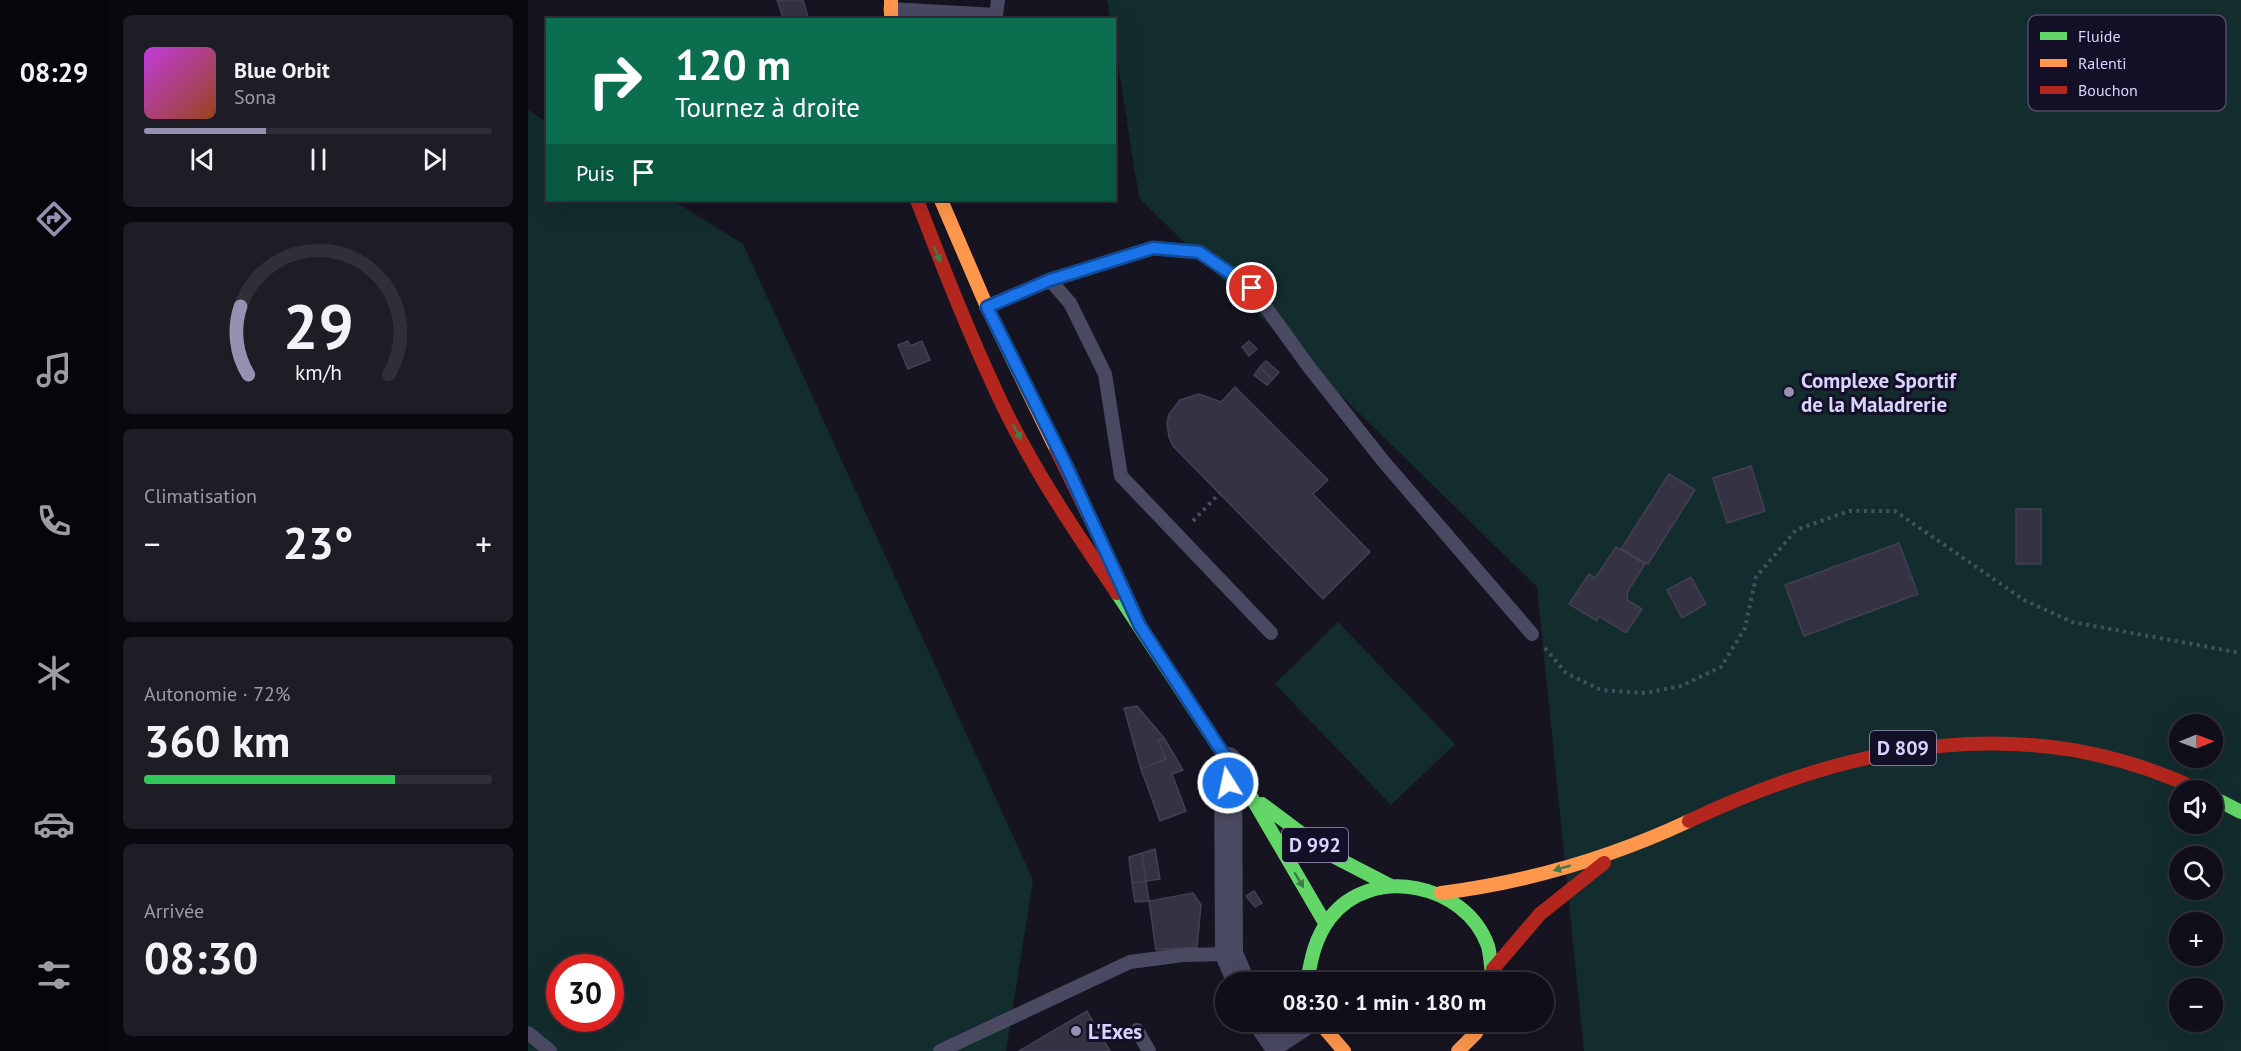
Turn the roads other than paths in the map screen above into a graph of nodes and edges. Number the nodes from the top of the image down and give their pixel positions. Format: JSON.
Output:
{"nodes":[{"id":1,"x":998,"y":0,"type":"edge"},
{"id":2,"x":891,"y":9,"type":"edge"},
{"id":3,"x":917,"y":201,"type":"edge"},
{"id":4,"x":941,"y":201,"type":"edge"},
{"id":5,"x":1050,"y":280,"type":"junction"},
{"id":6,"x":987,"y":307,"type":"junction"},
{"id":7,"x":963,"y":318,"type":"junction"},
{"id":8,"x":1140,"y":626,"type":"junction"},
{"id":9,"x":1272,"y":633,"type":"dead end"},
{"id":10,"x":1532,"y":634,"type":"road end"},
{"id":11,"x":1228,"y":761,"type":"junction"},
{"id":12,"x":2173,"y":780,"type":"edge"},
{"id":13,"x":1249,"y":793,"type":"junction"},
{"id":14,"x":2223,"y":803,"type":"edge"},
{"id":15,"x":2241,"y":812,"type":"edge"},
{"id":16,"x":1618,"y":852,"type":"junction"},
{"id":17,"x":1389,"y":885,"type":"junction"},
{"id":18,"x":1441,"y":893,"type":"junction"},
{"id":19,"x":1325,"y":923,"type":"junction"},
{"id":20,"x":1229,"y":954,"type":"junction"},
{"id":21,"x":1237,"y":972,"type":"edge"},
{"id":22,"x":1308,"y":972,"type":"edge"},
{"id":23,"x":1492,"y":972,"type":"edge"},
{"id":24,"x":1496,"y":972,"type":"edge"},
{"id":25,"x":1137,"y":1030,"type":"dead end"},
{"id":26,"x":1327,"y":1032,"type":"edge"},
{"id":27,"x":528,"y":1033,"type":"edge"},
{"id":28,"x":1341,"y":1050,"type":"edge"},
{"id":29,"x":550,"y":1051,"type":"edge"},
{"id":30,"x":940,"y":1051,"type":"edge"},
{"id":31,"x":1149,"y":1051,"type":"edge"}],
"edges":[{"from":1,"to":2,"type":"lane"},
{"from":3,"to":7,"type":"main road","number":"D 992","one_way":true},
{"from":4,"to":6,"type":"main road","number":"D 992"},
{"from":5,"to":6,"type":"lane"},
{"from":5,"to":9,"type":"lane"},
{"from":5,"to":10,"type":"lane"},
{"from":6,"to":7,"type":"lane"},
{"from":6,"to":8,"type":"main road","number":"D 992"},
{"from":7,"to":8,"type":"main road","number":"D 992","one_way":true},
{"from":8,"to":11,"type":"main road","number":"D 992"},
{"from":11,"to":13,"type":"main road","number":"D 992"},
{"from":11,"to":20,"type":"street"},
{"from":12,"to":16,"type":"main road","number":"D 809"},
{"from":13,"to":17,"type":"main road","number":"D 992"},
{"from":13,"to":19,"type":"main road","number":"D 992","one_way":true},
{"from":14,"to":15,"type":"main road"},
{"from":16,"to":18,"type":"main road","number":"D 809","one_way":true},
{"from":16,"to":24,"type":"main road","number":"D 809"},
{"from":17,"to":18,"type":"main road"},
{"from":17,"to":19,"type":"main road"},
{"from":18,"to":23,"type":"main road"},
{"from":19,"to":22,"type":"main road"},
{"from":20,"to":21,"type":"street"},
{"from":20,"to":30,"type":"lane"},
{"from":25,"to":31,"type":"lane"},
{"from":26,"to":28,"type":"main road"},
{"from":27,"to":29,"type":"lane"}]}
